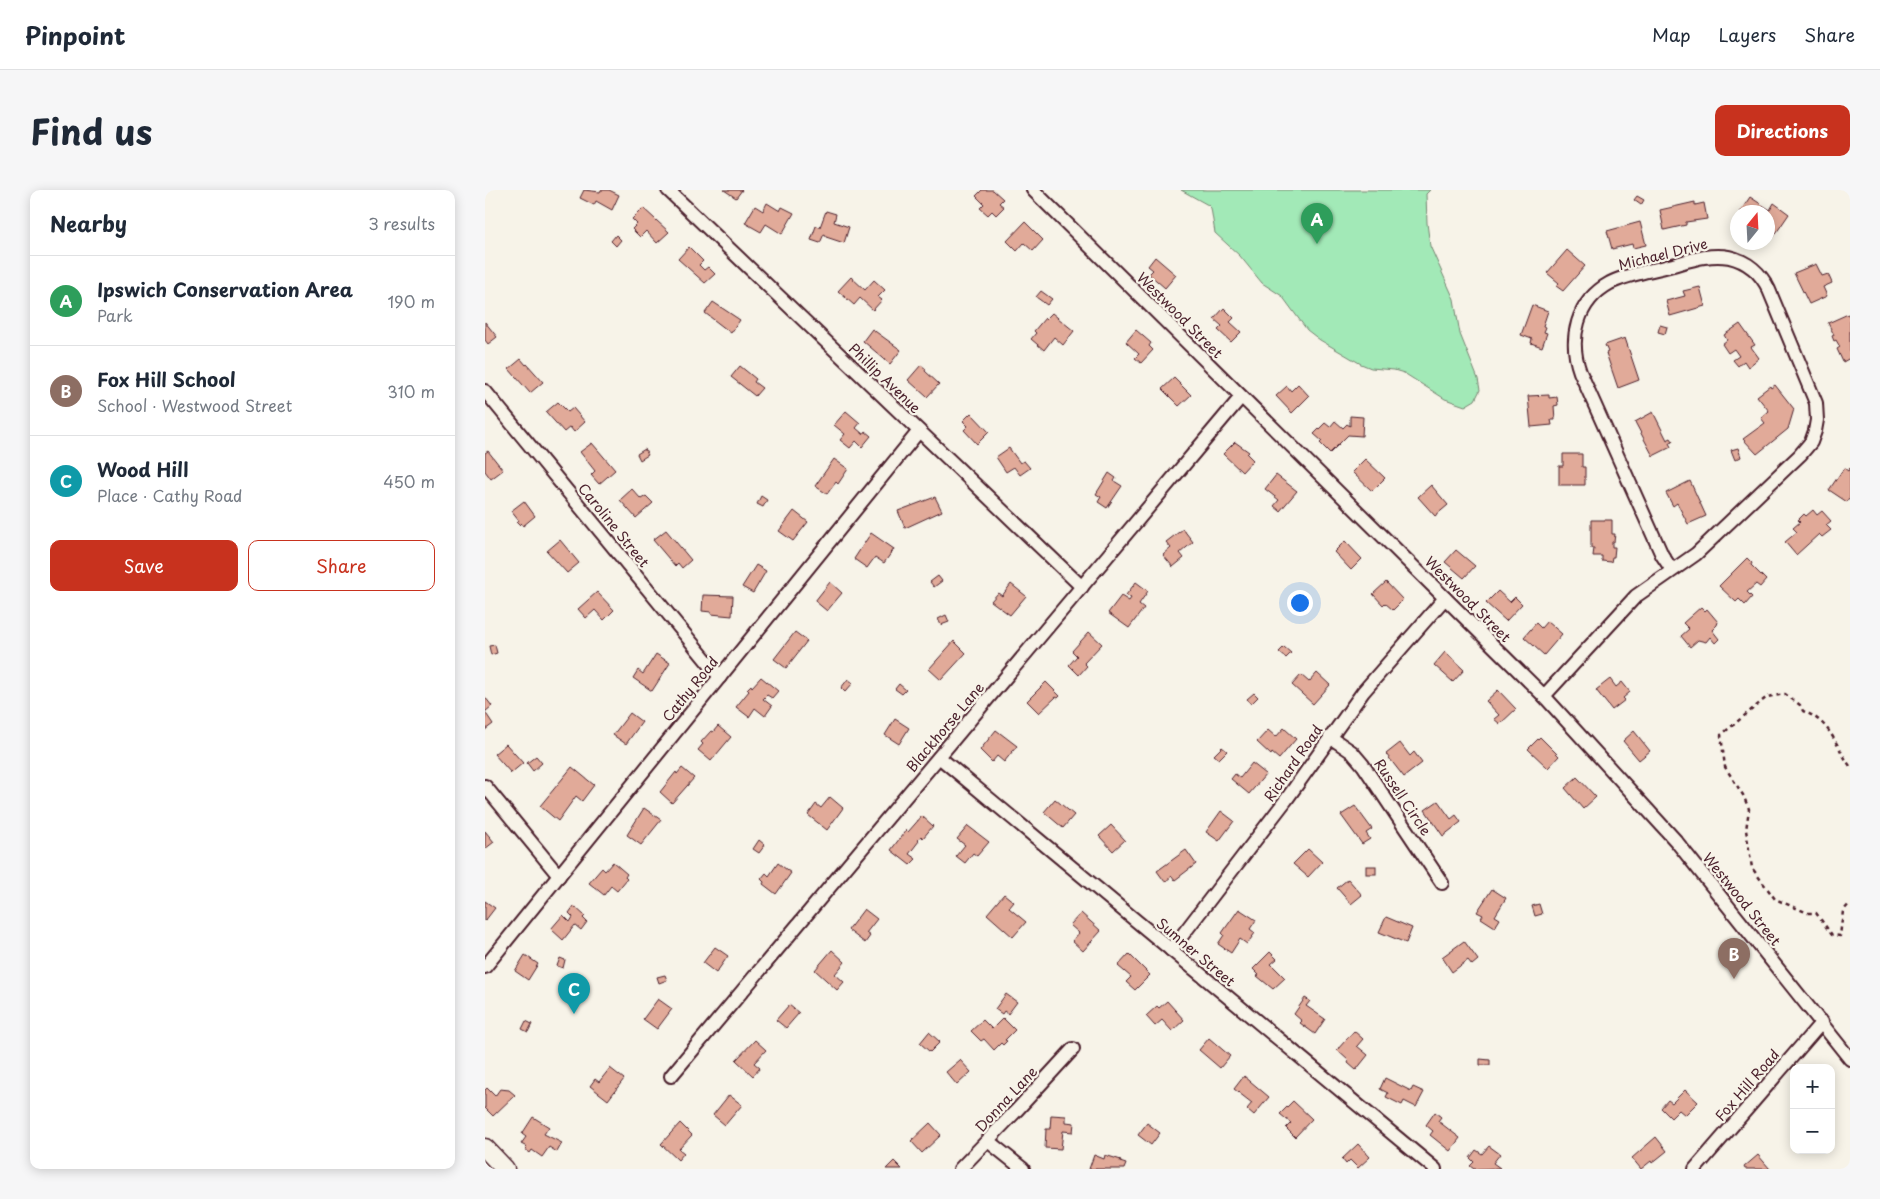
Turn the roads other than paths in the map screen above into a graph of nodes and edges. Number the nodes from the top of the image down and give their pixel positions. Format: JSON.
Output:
{"nodes":[{"id":1,"x":668,"y":190,"type":"edge"},
{"id":2,"x":1033,"y":190,"type":"edge"},
{"id":3,"x":485,"y":391,"type":"edge"},
{"id":4,"x":1241,"y":397,"type":"junction"},
{"id":5,"x":919,"y":431,"type":"junction"},
{"id":6,"x":1672,"y":570,"type":"junction"},
{"id":7,"x":1082,"y":586,"type":"junction"},
{"id":8,"x":1445,"y":598,"type":"junction"},
{"id":9,"x":720,"y":677,"type":"junction"},
{"id":10,"x":1544,"y":696,"type":"junction"},
{"id":11,"x":1330,"y":737,"type":"junction"},
{"id":12,"x":939,"y":757,"type":"junction"},
{"id":13,"x":485,"y":786,"type":"edge"},
{"id":14,"x":559,"y":876,"type":"junction"},
{"id":15,"x":1442,"y":883,"type":"dead end"},
{"id":16,"x":1171,"y":950,"type":"junction"},
{"id":17,"x":485,"y":967,"type":"edge"},
{"id":18,"x":1822,"y":1022,"type":"junction"},
{"id":19,"x":1073,"y":1049,"type":"dead end"},
{"id":20,"x":1850,"y":1059,"type":"edge"},
{"id":21,"x":671,"y":1076,"type":"dead end"},
{"id":22,"x":988,"y":1141,"type":"junction"},
{"id":23,"x":485,"y":1148,"type":"edge"},
{"id":24,"x":505,"y":1169,"type":"edge"},
{"id":25,"x":960,"y":1169,"type":"edge"},
{"id":26,"x":1023,"y":1169,"type":"edge"},
{"id":27,"x":1435,"y":1169,"type":"edge"},
{"id":28,"x":1695,"y":1169,"type":"edge"}],
"edges":[{"from":1,"to":5,"type":"street","name":"Phillip Avenue"},
{"from":2,"to":4,"type":"street","name":"Westwood Street"},
{"from":3,"to":9,"type":"street","name":"Caroline Street"},
{"from":4,"to":7,"type":"street","name":"Blackhorse Lane"},
{"from":4,"to":8,"type":"street","name":"Westwood Street"},
{"from":5,"to":7,"type":"street","name":"Phillip Avenue"},
{"from":5,"to":9,"type":"street","name":"Cathy Road"},
{"from":6,"to":6,"type":"street","name":"Michael Drive"},
{"from":6,"to":10,"type":"street","name":"Michael Drive"},
{"from":7,"to":12,"type":"street","name":"Blackhorse Lane"},
{"from":8,"to":10,"type":"street","name":"Westwood Street"},
{"from":8,"to":11,"type":"street","name":"Richard Road"},
{"from":9,"to":14,"type":"street","name":"Cathy Road"},
{"from":10,"to":18,"type":"street","name":"Westwood Street"},
{"from":11,"to":15,"type":"street","name":"Russell Circle"},
{"from":11,"to":16,"type":"street","name":"Richard Road"},
{"from":12,"to":16,"type":"street","name":"Sumner Street"},
{"from":12,"to":21,"type":"street","name":"Blackhorse Lane"},
{"from":13,"to":14,"type":"street"},
{"from":14,"to":17,"type":"street","name":"Cathy Road"},
{"from":16,"to":27,"type":"street","name":"Sumner Street"},
{"from":18,"to":20,"type":"street","name":"Westwood Street"},
{"from":18,"to":28,"type":"street","name":"Fox Hill Road"},
{"from":19,"to":22,"type":"street","name":"Donna Lane"},
{"from":22,"to":25,"type":"street","name":"Donna Lane"},
{"from":22,"to":26,"type":"street"},
{"from":23,"to":24,"type":"street"}]}
